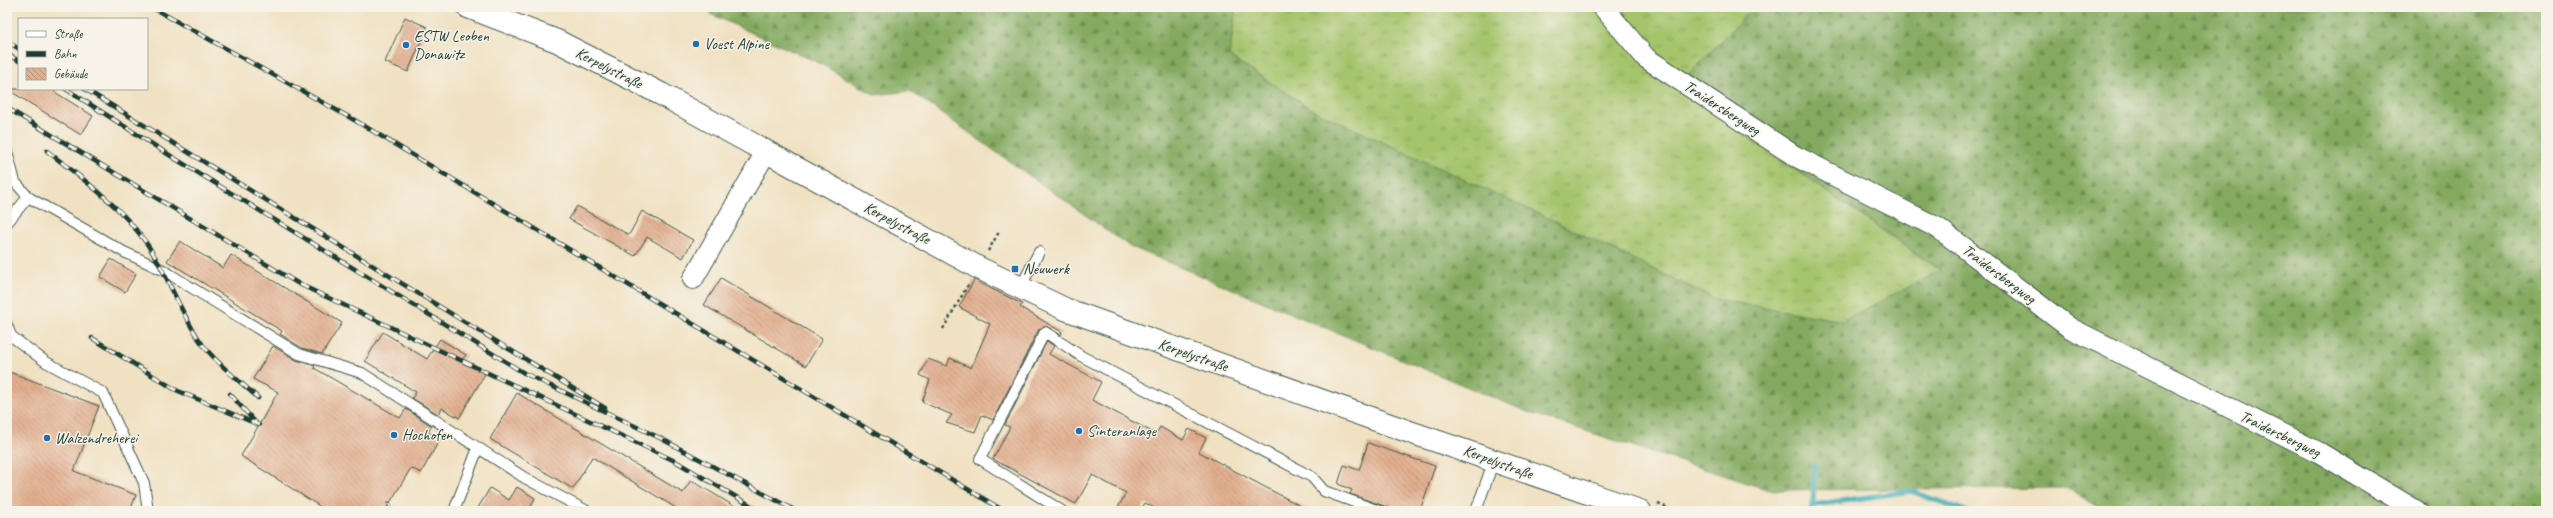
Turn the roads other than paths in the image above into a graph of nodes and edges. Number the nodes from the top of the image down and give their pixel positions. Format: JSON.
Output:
{"nodes":[{"id":1,"x":468,"y":7,"type":"edge"},
{"id":2,"x":1603,"y":7,"type":"edge"},
{"id":3,"x":7,"y":151,"type":"edge"},
{"id":4,"x":766,"y":152,"type":"junction"},
{"id":5,"x":28,"y":196,"type":"junction"},
{"id":6,"x":7,"y":223,"type":"edge"},
{"id":7,"x":1038,"y":252,"type":"dead end"},
{"id":8,"x":692,"y":279,"type":"dead end"},
{"id":9,"x":1020,"y":288,"type":"junction"},
{"id":10,"x":7,"y":325,"type":"edge"},
{"id":11,"x":478,"y":448,"type":"junction"},
{"id":12,"x":1494,"y":460,"type":"junction"},
{"id":13,"x":1645,"y":506,"type":"edge"},
{"id":14,"x":148,"y":511,"type":"edge"},
{"id":15,"x":454,"y":511,"type":"edge"},
{"id":16,"x":587,"y":511,"type":"edge"},
{"id":17,"x":1062,"y":511,"type":"edge"},
{"id":18,"x":1379,"y":511,"type":"edge"},
{"id":19,"x":1476,"y":511,"type":"edge"},
{"id":20,"x":2418,"y":511,"type":"edge"}],
"edges":[{"from":1,"to":4,"type":"main road","name":"Kerpelystraße"},
{"from":2,"to":20,"type":"street","name":"Traidersbergweg"},
{"from":3,"to":5,"type":"lane"},
{"from":4,"to":8,"type":"street"},
{"from":4,"to":9,"type":"main road","name":"Kerpelystraße"},
{"from":5,"to":6,"type":"lane"},
{"from":5,"to":11,"type":"lane"},
{"from":7,"to":9,"type":"lane"},
{"from":9,"to":12,"type":"main road","name":"Kerpelystraße"},
{"from":10,"to":14,"type":"lane"},
{"from":11,"to":15,"type":"lane"},
{"from":11,"to":16,"type":"lane"},
{"from":12,"to":13,"type":"main road","name":"Kerpelystraße"},
{"from":12,"to":19,"type":"lane"},
{"from":17,"to":18,"type":"lane"}]}
